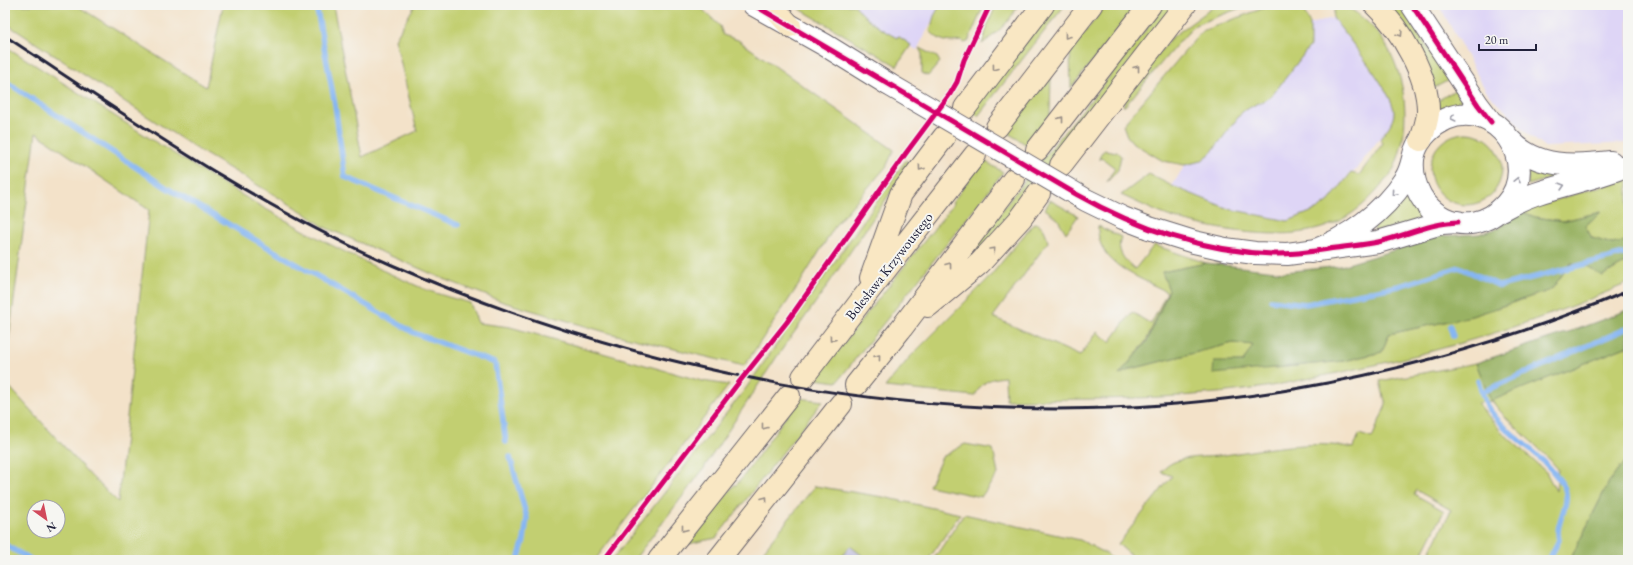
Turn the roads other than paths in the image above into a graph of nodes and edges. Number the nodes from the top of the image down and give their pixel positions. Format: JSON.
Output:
{"nodes":[{"id":1,"x":754,"y":5,"type":"edge"},
{"id":2,"x":771,"y":5,"type":"edge"},
{"id":3,"x":1029,"y":5,"type":"edge"},
{"id":4,"x":1043,"y":5,"type":"edge"},
{"id":5,"x":1091,"y":5,"type":"edge"},
{"id":6,"x":1150,"y":5,"type":"edge"},
{"id":7,"x":1375,"y":5,"type":"edge"},
{"id":8,"x":1412,"y":5,"type":"edge"},
{"id":9,"x":1185,"y":7,"type":"edge"},
{"id":10,"x":790,"y":26,"type":"junction"},
{"id":11,"x":1019,"y":36,"type":"junction"},
{"id":12,"x":965,"y":108,"type":"dead end"},
{"id":13,"x":1491,"y":122,"type":"junction"},
{"id":14,"x":997,"y":127,"type":"dead end"},
{"id":15,"x":944,"y":137,"type":"dead end"},
{"id":16,"x":1421,"y":140,"type":"junction"},
{"id":17,"x":1510,"y":140,"type":"junction"},
{"id":18,"x":1037,"y":150,"type":"dead end"},
{"id":19,"x":975,"y":155,"type":"dead end"},
{"id":20,"x":1413,"y":160,"type":"junction"},
{"id":21,"x":1628,"y":160,"type":"edge"},
{"id":22,"x":1061,"y":164,"type":"dead end"},
{"id":23,"x":1628,"y":165,"type":"edge"},
{"id":24,"x":1014,"y":178,"type":"dead end"},
{"id":25,"x":1039,"y":194,"type":"dead end"},
{"id":26,"x":1500,"y":210,"type":"junction"},
{"id":27,"x":1458,"y":222,"type":"junction"},
{"id":28,"x":1311,"y":252,"type":"junction"},
{"id":29,"x":864,"y":297,"type":"junction"},
{"id":30,"x":900,"y":330,"type":"junction"},
{"id":31,"x":803,"y":377,"type":"dead end"},
{"id":32,"x":856,"y":385,"type":"dead end"},
{"id":33,"x":789,"y":396,"type":"dead end"},
{"id":34,"x":840,"y":404,"type":"dead end"},
{"id":35,"x":659,"y":560,"type":"edge"},
{"id":36,"x":718,"y":560,"type":"edge"}],
"edges":[{"from":1,"to":10,"type":"street"},
{"from":2,"to":10,"type":"main road"},
{"from":3,"to":11,"type":"main road"},
{"from":4,"to":11,"type":"main road"},
{"from":5,"to":14,"type":"main road","one_way":true},
{"from":18,"to":6,"type":"main road","one_way":true},
{"from":7,"to":16,"type":"main road","one_way":true},
{"from":8,"to":13,"type":"street"},
{"from":22,"to":9,"type":"main road","one_way":true},
{"from":10,"to":28,"type":"street","bridge":true},
{"from":11,"to":12,"type":"main road","one_way":true},
{"from":13,"to":16,"type":"street","one_way":true},
{"from":13,"to":17,"type":"street"},
{"from":15,"to":29,"type":"main road","one_way":true},
{"from":16,"to":20,"type":"street"},
{"from":17,"to":21,"type":"street"},
{"from":26,"to":17,"type":"street","one_way":true},
{"from":19,"to":29,"type":"main road","name":"Bolesława Krzywoustego"},
{"from":20,"to":27,"type":"street"},
{"from":20,"to":28,"type":"street","one_way":true},
{"from":26,"to":23,"type":"street","one_way":true},
{"from":30,"to":24,"type":"main road","one_way":true},
{"from":30,"to":25,"type":"main road","one_way":true},
{"from":26,"to":27,"type":"street"},
{"from":27,"to":28,"type":"street"},
{"from":29,"to":31,"type":"main road","name":"Bolesława Krzywoustego","one_way":true},
{"from":32,"to":30,"type":"main road","one_way":true},
{"from":33,"to":35,"type":"main road","one_way":true},
{"from":36,"to":34,"type":"main road","one_way":true}]}
